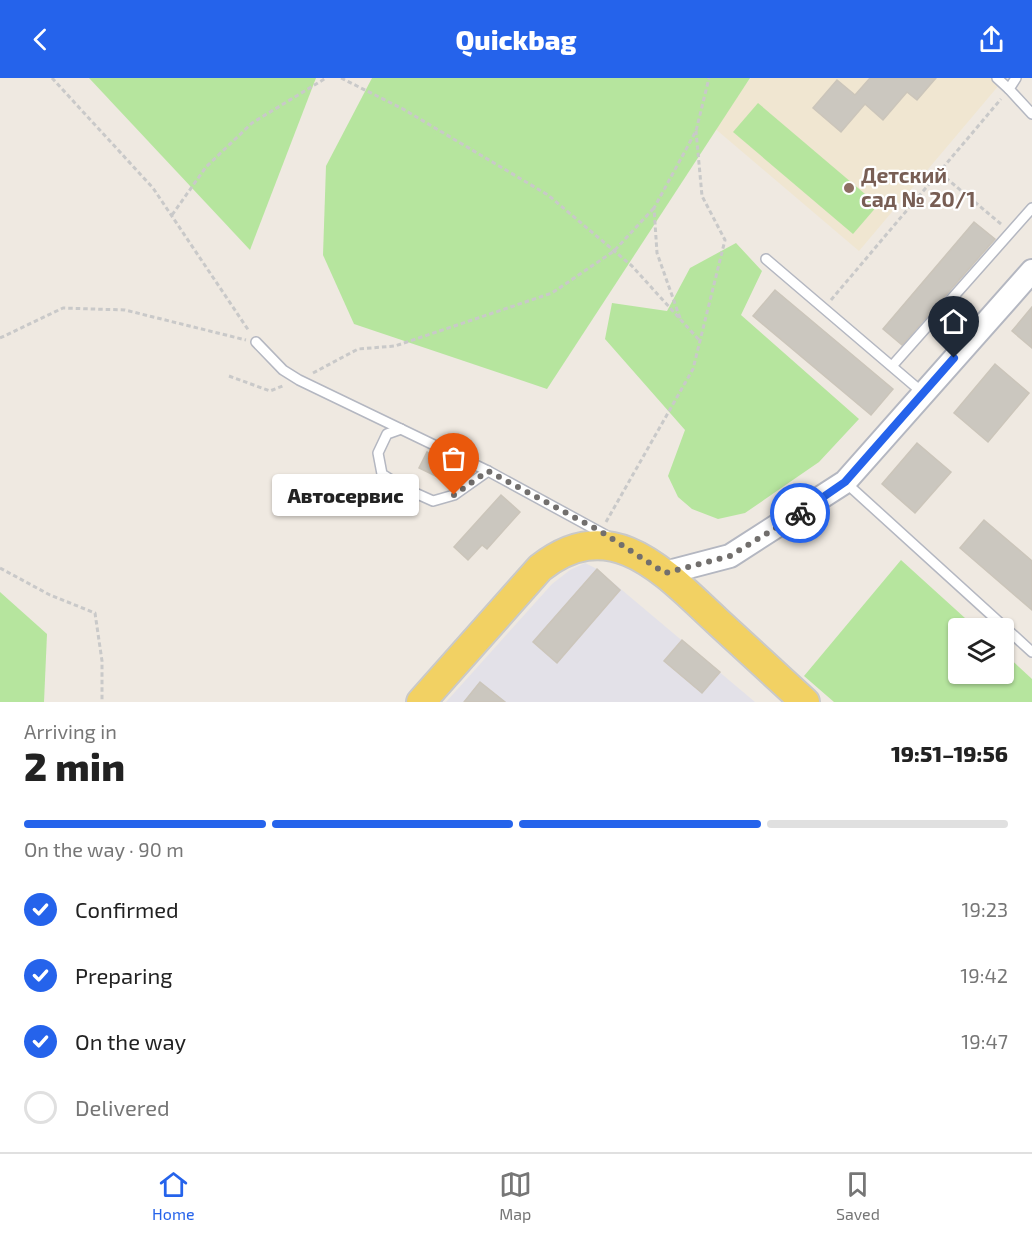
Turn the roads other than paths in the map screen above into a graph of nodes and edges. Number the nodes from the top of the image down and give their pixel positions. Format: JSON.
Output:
{"nodes":[{"id":1,"x":997,"y":78,"type":"edge"},
{"id":2,"x":1016,"y":78,"type":"edge"},
{"id":3,"x":1009,"y":89,"type":"junction"},
{"id":4,"x":1032,"y":114,"type":"edge"},
{"id":5,"x":1032,"y":208,"type":"edge"},
{"id":6,"x":766,"y":259,"type":"dead end"},
{"id":7,"x":1032,"y":271,"type":"edge"},
{"id":8,"x":256,"y":342,"type":"road end"},
{"id":9,"x":892,"y":366,"type":"junction"},
{"id":10,"x":923,"y":393,"type":"junction"},
{"id":11,"x":401,"y":429,"type":"junction"},
{"id":12,"x":488,"y":471,"type":"junction"},
{"id":13,"x":845,"y":482,"type":"junction"},
{"id":14,"x":634,"y":552,"type":"junction"},
{"id":15,"x":665,"y":573,"type":"junction"},
{"id":16,"x":1032,"y":652,"type":"edge"},
{"id":17,"x":421,"y":702,"type":"edge"},
{"id":18,"x":805,"y":702,"type":"edge"}],
"edges":[{"from":1,"to":3,"type":"lane"},
{"from":2,"to":3,"type":"lane"},
{"from":3,"to":4,"type":"lane"},
{"from":5,"to":9,"type":"lane"},
{"from":6,"to":9,"type":"lane"},
{"from":7,"to":10,"type":"street"},
{"from":8,"to":11,"type":"lane"},
{"from":9,"to":10,"type":"lane"},
{"from":10,"to":13,"type":"street"},
{"from":11,"to":12,"type":"lane"},
{"from":11,"to":12,"type":"lane"},
{"from":12,"to":14,"type":"lane"},
{"from":13,"to":15,"type":"street"},
{"from":13,"to":16,"type":"lane"},
{"from":14,"to":15,"type":"main road"},
{"from":14,"to":17,"type":"main road"},
{"from":15,"to":18,"type":"main road"}]}
